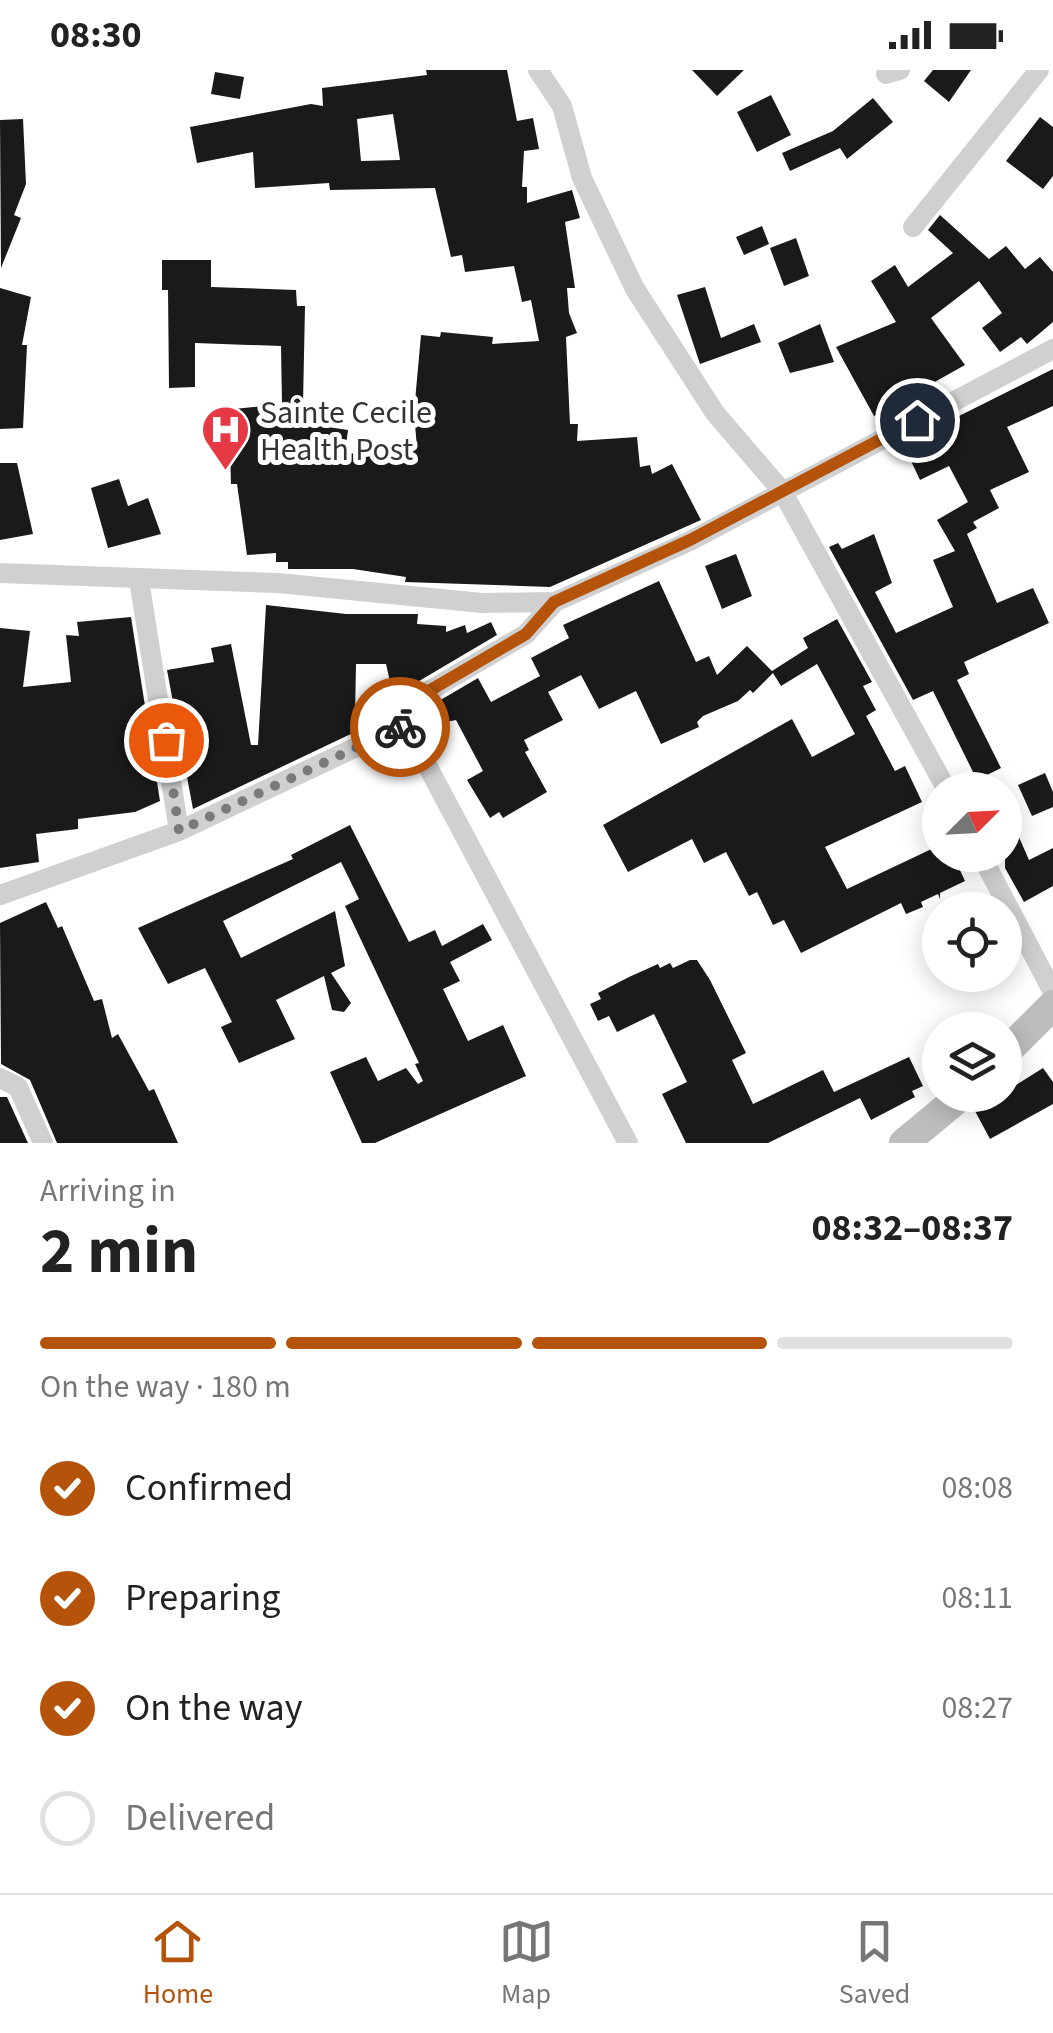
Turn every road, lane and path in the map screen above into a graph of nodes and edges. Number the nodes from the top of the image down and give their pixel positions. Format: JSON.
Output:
{"nodes":[{"id":1,"x":538,"y":70,"type":"edge"},
{"id":2,"x":1039,"y":70,"type":"edge"},
{"id":3,"x":913,"y":227,"type":"dead end"},
{"id":4,"x":1053,"y":349,"type":"edge"},
{"id":5,"x":782,"y":491,"type":"junction"},
{"id":6,"x":0,"y":573,"type":"edge"},
{"id":7,"x":139,"y":580,"type":"junction"},
{"id":8,"x":554,"y":602,"type":"junction"},
{"id":9,"x":405,"y":724,"type":"junction"},
{"id":10,"x":937,"y":772,"type":"edge"},
{"id":11,"x":179,"y":831,"type":"junction"},
{"id":12,"x":991,"y":872,"type":"edge"},
{"id":13,"x":0,"y":895,"type":"edge"},
{"id":14,"x":1053,"y":992,"type":"edge"},
{"id":15,"x":1053,"y":1005,"type":"edge"},
{"id":16,"x":1022,"y":1035,"type":"edge"},
{"id":17,"x":0,"y":1078,"type":"edge"},
{"id":18,"x":941,"y":1112,"type":"edge"},
{"id":19,"x":43,"y":1143,"type":"edge"},
{"id":20,"x":628,"y":1143,"type":"edge"},
{"id":21,"x":904,"y":1143,"type":"edge"}],
"edges":[{"from":1,"to":5,"type":"street"},
{"from":2,"to":3,"type":"street"},
{"from":4,"to":5,"type":"street"},
{"from":5,"to":8,"type":"street"},
{"from":5,"to":10,"type":"street"},
{"from":6,"to":7,"type":"street"},
{"from":7,"to":8,"type":"street"},
{"from":7,"to":11,"type":"street"},
{"from":8,"to":9,"type":"street"},
{"from":9,"to":11,"type":"street"},
{"from":9,"to":20,"type":"street"},
{"from":11,"to":13,"type":"street"},
{"from":12,"to":14,"type":"street"},
{"from":15,"to":16,"type":"main road"},
{"from":17,"to":19,"type":"street"},
{"from":18,"to":21,"type":"main road"}]}
